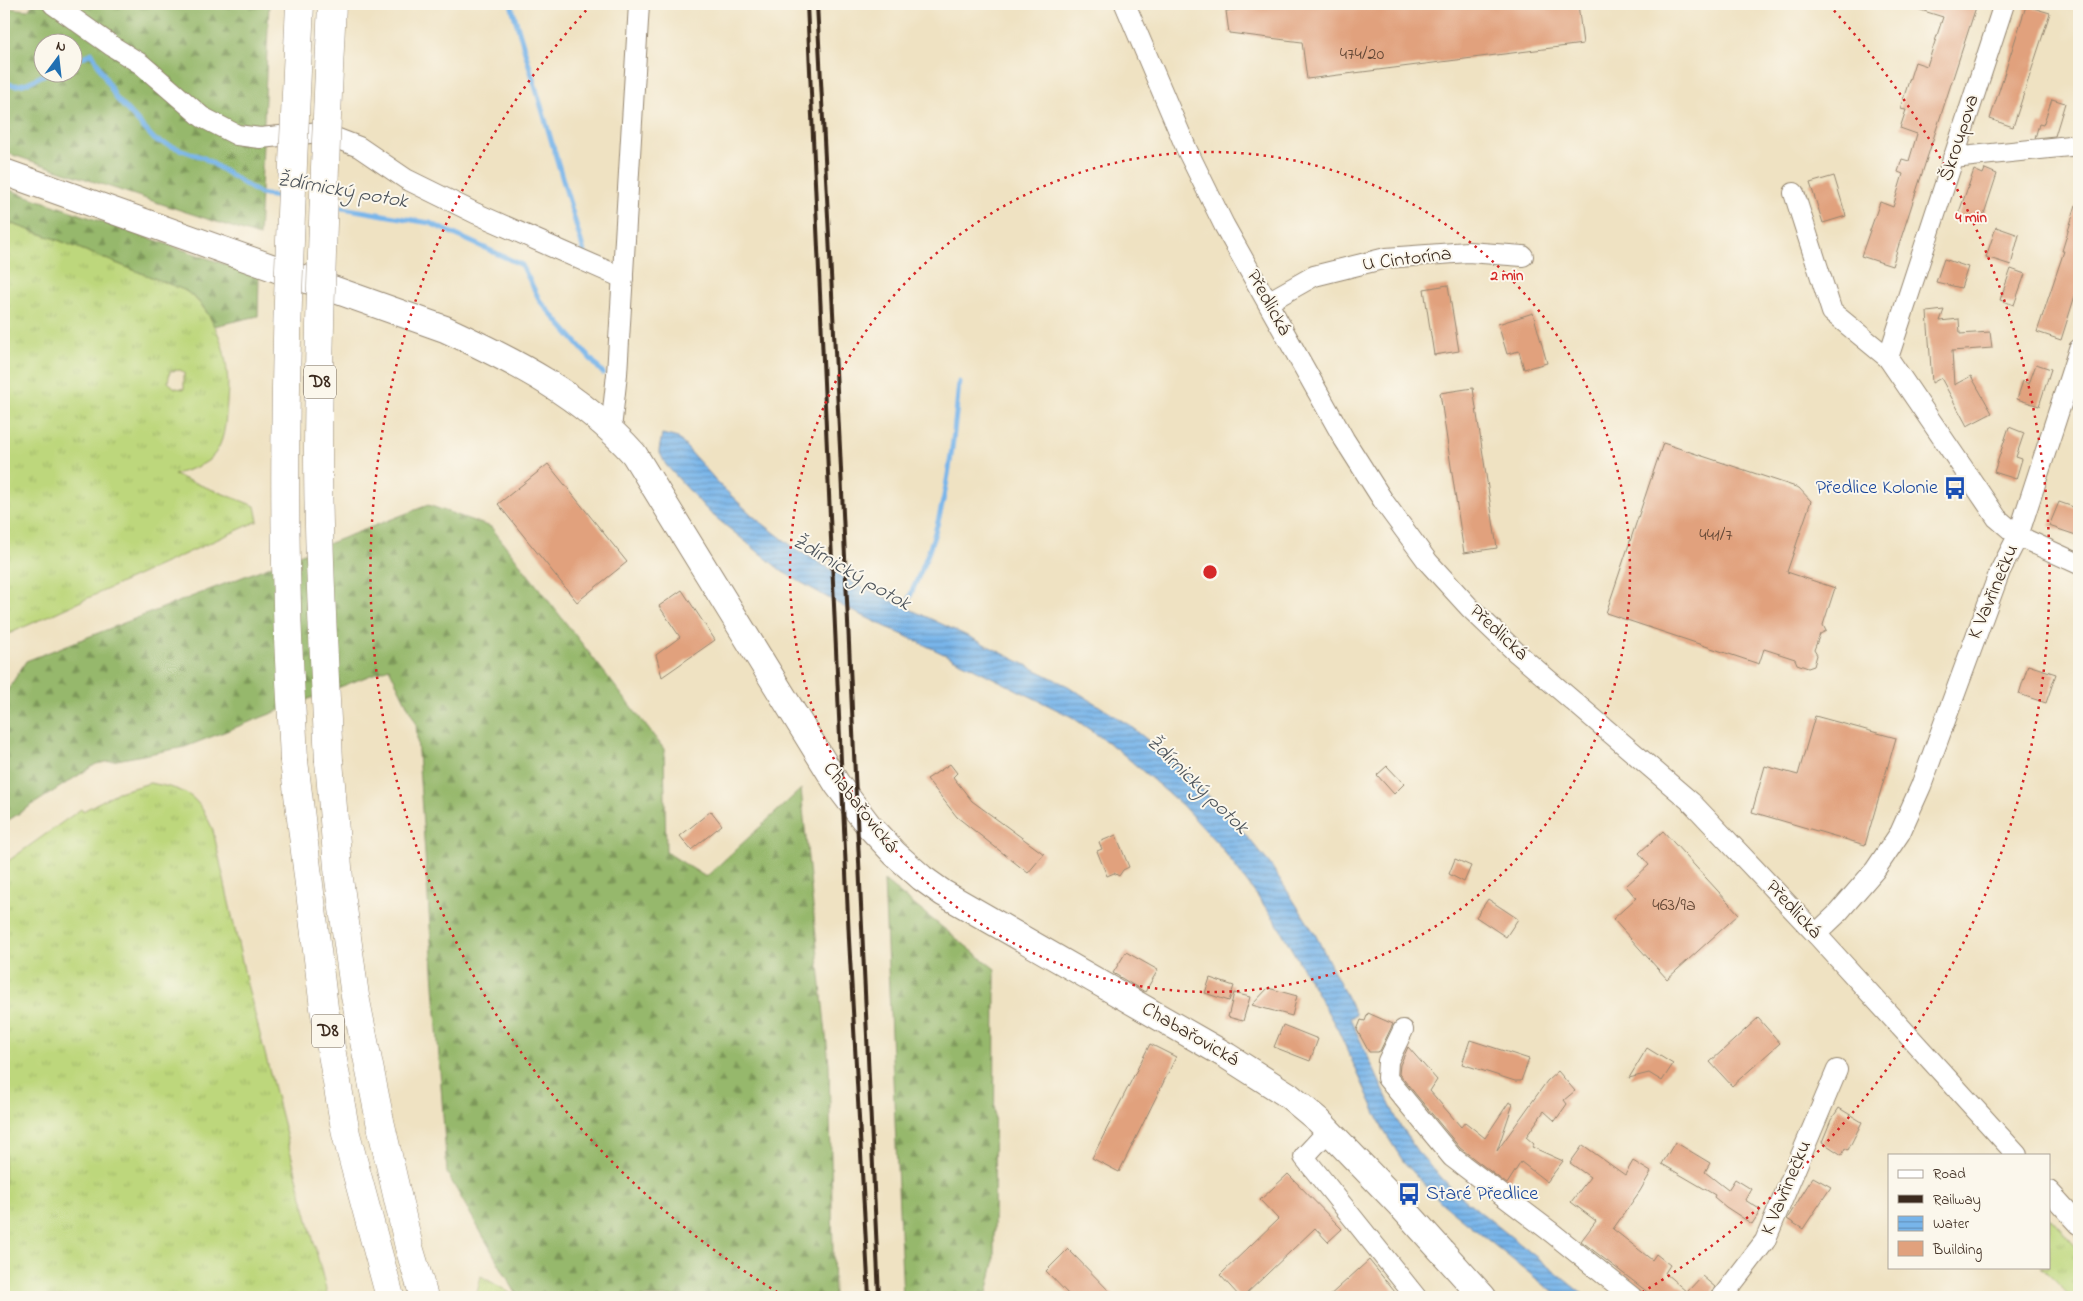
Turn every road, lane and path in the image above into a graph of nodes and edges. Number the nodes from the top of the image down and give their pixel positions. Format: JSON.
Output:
{"nodes":[{"id":1,"x":53,"y":4,"type":"edge"},
{"id":2,"x":300,"y":4,"type":"edge"},
{"id":3,"x":332,"y":4,"type":"edge"},
{"id":4,"x":639,"y":4,"type":"edge"},
{"id":5,"x":1125,"y":4,"type":"edge"},
{"id":6,"x":2004,"y":4,"type":"edge"},
{"id":7,"x":2079,"y":145,"type":"edge"},
{"id":8,"x":1953,"y":158,"type":"junction"},
{"id":9,"x":4,"y":172,"type":"edge"},
{"id":10,"x":1794,"y":193,"type":"dead end"},
{"id":11,"x":1524,"y":256,"type":"dead end"},
{"id":12,"x":614,"y":274,"type":"junction"},
{"id":13,"x":1268,"y":302,"type":"junction"},
{"id":14,"x":2079,"y":349,"type":"edge"},
{"id":15,"x":1888,"y":358,"type":"junction"},
{"id":16,"x":611,"y":429,"type":"junction"},
{"id":17,"x":2018,"y":536,"type":"junction"},
{"id":18,"x":2079,"y":564,"type":"edge"},
{"id":19,"x":1816,"y":934,"type":"junction"},
{"id":20,"x":1403,"y":1030,"type":"dead end"},
{"id":21,"x":1838,"y":1070,"type":"dead end"},
{"id":22,"x":1328,"y":1131,"type":"junction"},
{"id":23,"x":2016,"y":1154,"type":"edge"},
{"id":24,"x":2050,"y":1192,"type":"edge"},
{"id":25,"x":2079,"y":1224,"type":"edge"},
{"id":26,"x":390,"y":1297,"type":"edge"},
{"id":27,"x":424,"y":1297,"type":"edge"},
{"id":28,"x":1416,"y":1297,"type":"edge"},
{"id":29,"x":1483,"y":1297,"type":"edge"},
{"id":30,"x":1632,"y":1297,"type":"edge"},
{"id":31,"x":1722,"y":1297,"type":"edge"}],
"edges":[{"from":1,"to":12,"type":"street"},
{"from":2,"to":26,"type":"highway","number":"D8","bridge":true},
{"from":3,"to":27,"type":"highway","number":"D8","bridge":true},
{"from":4,"to":12,"type":"street"},
{"from":5,"to":13,"type":"street","name":"Předlická"},
{"from":6,"to":8,"type":"street","name":"Škroupova"},
{"from":7,"to":8,"type":"street"},
{"from":8,"to":15,"type":"street","name":"Škroupova"},
{"from":9,"to":16,"type":"main road","name":"Chabařovická"},
{"from":10,"to":15,"type":"street","name":"K Vavřinečku"},
{"from":11,"to":13,"type":"street","name":"U Cintorína"},
{"from":12,"to":16,"type":"street"},
{"from":13,"to":19,"type":"street","name":"Předlická"},
{"from":14,"to":17,"type":"street"},
{"from":15,"to":17,"type":"street","name":"K Vavřinečku"},
{"from":16,"to":22,"type":"main road","name":"Chabařovická"},
{"from":17,"to":18,"type":"street"},
{"from":17,"to":19,"type":"street","name":"K Vavřinečku"},
{"from":19,"to":23,"type":"street","name":"Předlická"},
{"from":20,"to":30,"type":"street"},
{"from":21,"to":31,"type":"street","name":"K Vavřinečku"},
{"from":22,"to":28,"type":"street"},
{"from":22,"to":29,"type":"main road","name":"Chabařovická"},
{"from":24,"to":25,"type":"street"}]}
